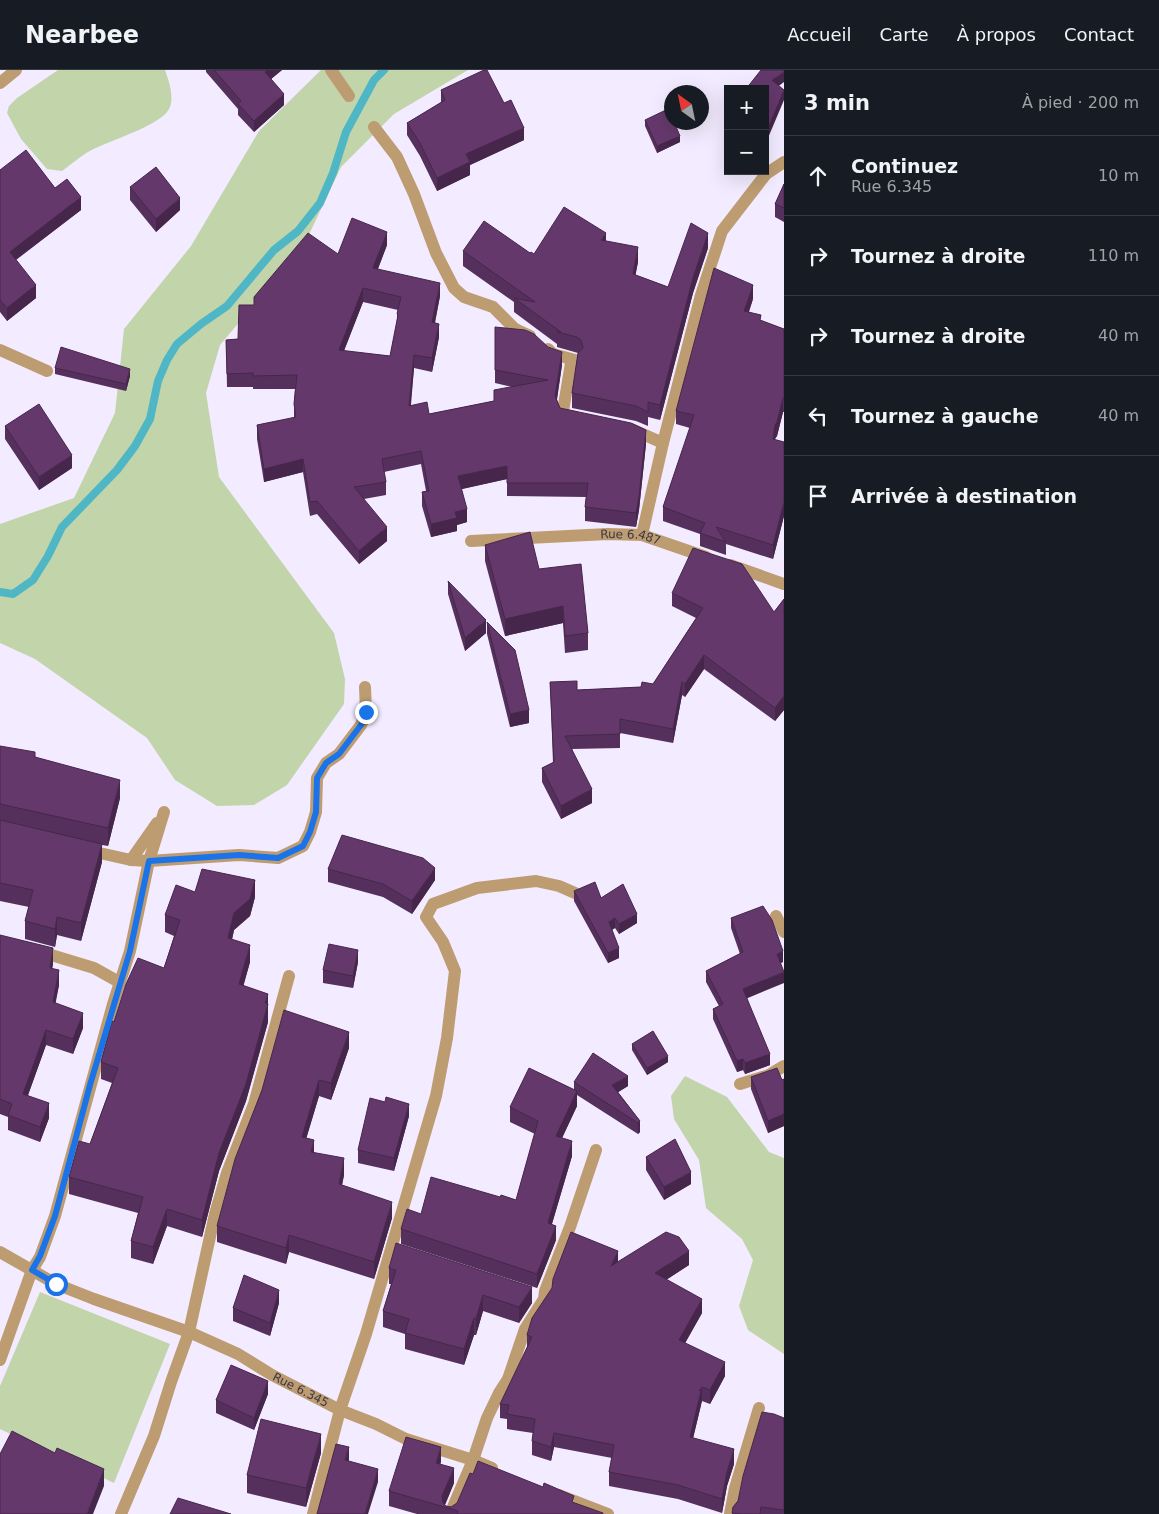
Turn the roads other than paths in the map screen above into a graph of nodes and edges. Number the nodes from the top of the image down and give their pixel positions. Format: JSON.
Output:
{"nodes":[{"id":1,"x":16,"y":70,"type":"edge"},
{"id":2,"x":331,"y":70,"type":"edge"},
{"id":3,"x":0,"y":83,"type":"edge"},
{"id":4,"x":349,"y":96,"type":"dead end"},
{"id":5,"x":374,"y":127,"type":"dead end"},
{"id":6,"x":784,"y":162,"type":"edge"},
{"id":7,"x":0,"y":350,"type":"edge"},
{"id":8,"x":47,"y":371,"type":"dead end"},
{"id":9,"x":591,"y":421,"type":"edge"},
{"id":10,"x":617,"y":426,"type":"edge"},
{"id":11,"x":663,"y":443,"type":"junction"},
{"id":12,"x":642,"y":535,"type":"junction"},
{"id":13,"x":471,"y":540,"type":"dead end"},
{"id":14,"x":784,"y":584,"type":"edge"},
{"id":15,"x":365,"y":687,"type":"dead end"},
{"id":16,"x":75,"y":847,"type":"edge"},
{"id":17,"x":131,"y":860,"type":"junction"},
{"id":18,"x":149,"y":861,"type":"junction"},
{"id":19,"x":576,"y":893,"type":"edge"},
{"id":20,"x":776,"y":916,"type":"dead end"},
{"id":21,"x":784,"y":932,"type":"edge"},
{"id":22,"x":28,"y":948,"type":"edge"},
{"id":23,"x":289,"y":976,"type":"dead end"},
{"id":24,"x":120,"y":982,"type":"junction"},
{"id":25,"x":784,"y":1066,"type":"edge"},
{"id":26,"x":740,"y":1084,"type":"dead end"},
{"id":27,"x":596,"y":1150,"type":"dead end"},
{"id":28,"x":0,"y":1252,"type":"edge"},
{"id":29,"x":32,"y":1270,"type":"junction"},
{"id":30,"x":189,"y":1332,"type":"junction"},
{"id":31,"x":0,"y":1360,"type":"edge"},
{"id":32,"x":759,"y":1408,"type":"dead end"},
{"id":33,"x":340,"y":1410,"type":"junction"},
{"id":34,"x":474,"y":1460,"type":"junction"},
{"id":35,"x":500,"y":1471,"type":"edge"},
{"id":36,"x":544,"y":1489,"type":"edge"},
{"id":37,"x":121,"y":1514,"type":"edge"},
{"id":38,"x":313,"y":1514,"type":"edge"},
{"id":39,"x":450,"y":1514,"type":"edge"},
{"id":40,"x":608,"y":1514,"type":"edge"},
{"id":41,"x":730,"y":1514,"type":"edge"}],
"edges":[{"from":1,"to":3,"type":"street"},
{"from":2,"to":4,"type":"street"},
{"from":5,"to":9,"type":"street"},
{"from":6,"to":11,"type":"street"},
{"from":7,"to":8,"type":"street"},
{"from":10,"to":11,"type":"street"},
{"from":11,"to":12,"type":"street"},
{"from":12,"to":13,"type":"street","name":"Rue 6.487"},
{"from":12,"to":14,"type":"street","name":"Rue 6.487"},
{"from":15,"to":18,"type":"street"},
{"from":16,"to":17,"type":"street"},
{"from":17,"to":18,"type":"street"},
{"from":17,"to":18,"type":"street"},
{"from":18,"to":24,"type":"street"},
{"from":19,"to":33,"type":"street"},
{"from":20,"to":21,"type":"street"},
{"from":22,"to":24,"type":"street"},
{"from":23,"to":30,"type":"street"},
{"from":24,"to":29,"type":"street"},
{"from":25,"to":26,"type":"street"},
{"from":27,"to":34,"type":"street"},
{"from":28,"to":29,"type":"street","name":"Rue 6.345"},
{"from":29,"to":30,"type":"street","name":"Rue 6.345"},
{"from":29,"to":31,"type":"street"},
{"from":30,"to":33,"type":"street","name":"Rue 6.345"},
{"from":30,"to":37,"type":"street"},
{"from":32,"to":41,"type":"street"},
{"from":33,"to":34,"type":"street","name":"Rue 6.345"},
{"from":33,"to":38,"type":"street"},
{"from":34,"to":35,"type":"street","name":"Rue 6.345"},
{"from":34,"to":39,"type":"street"},
{"from":36,"to":40,"type":"street"}]}
